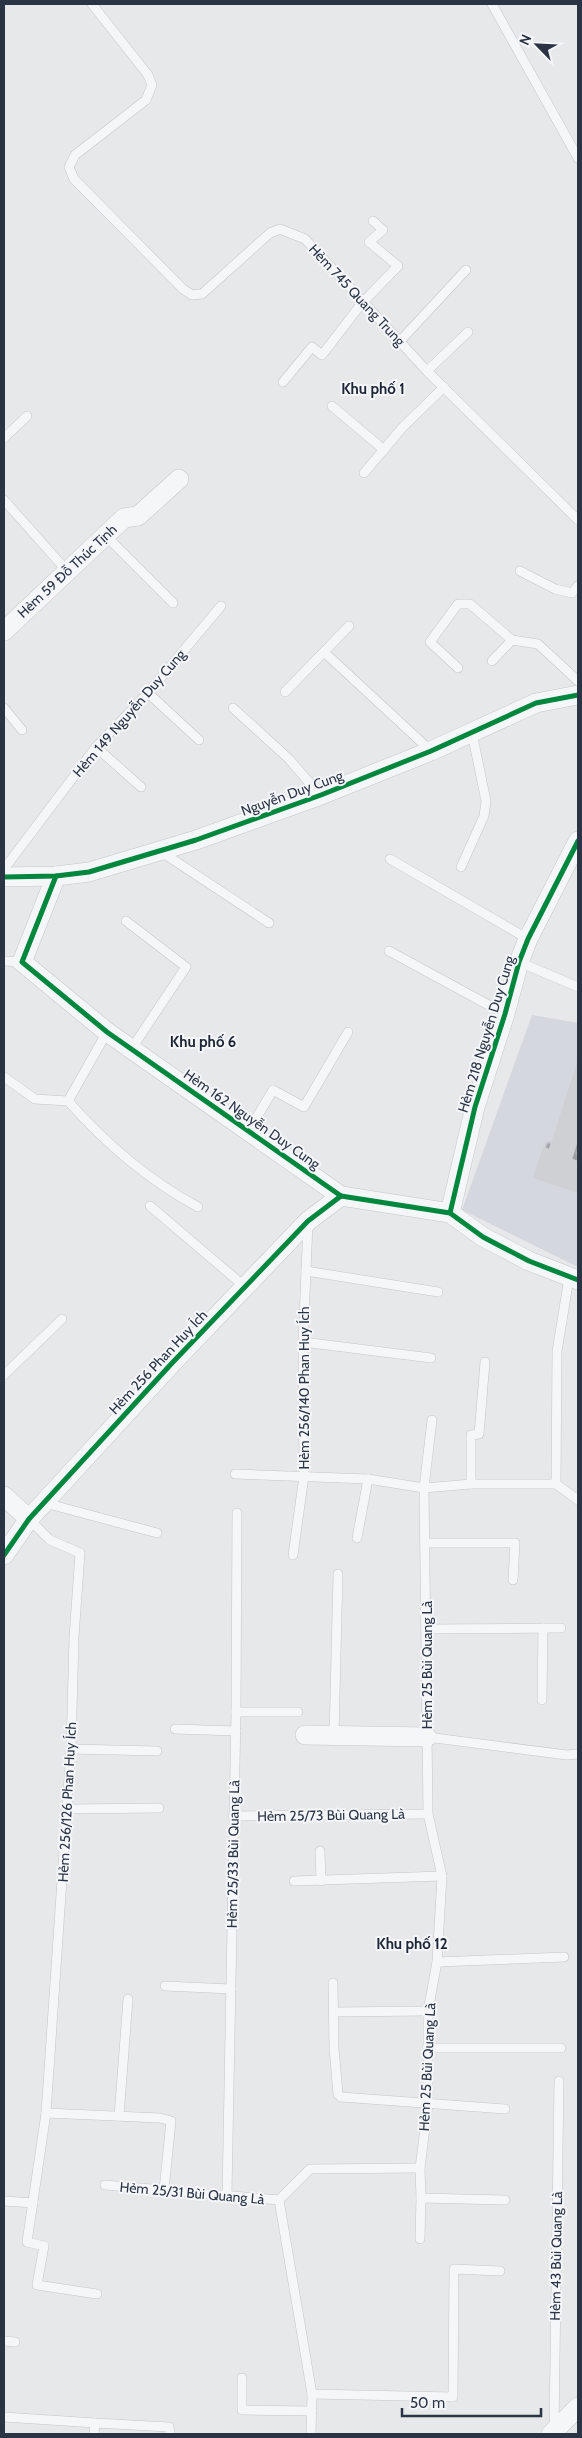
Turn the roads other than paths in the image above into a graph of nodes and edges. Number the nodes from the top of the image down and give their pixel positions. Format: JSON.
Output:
{"nodes":[{"id":1,"x":92,"y":4,"type":"edge"},
{"id":2,"x":492,"y":4,"type":"edge"},
{"id":3,"x":578,"y":158,"type":"edge"},
{"id":4,"x":373,"y":221,"type":"dead end"},
{"id":5,"x":466,"y":270,"type":"dead end"},
{"id":6,"x":362,"y":303,"type":"junction"},
{"id":7,"x":468,"y":332,"type":"dead end"},
{"id":8,"x":400,"y":342,"type":"junction"},
{"id":9,"x":427,"y":371,"type":"junction"},
{"id":10,"x":283,"y":382,"type":"dead end"},
{"id":11,"x":444,"y":387,"type":"junction"},
{"id":12,"x":332,"y":406,"type":"dead end"},
{"id":13,"x":27,"y":416,"type":"dead end"},
{"id":14,"x":4,"y":438,"type":"edge"},
{"id":15,"x":384,"y":450,"type":"junction"},
{"id":16,"x":364,"y":472,"type":"dead end"},
{"id":17,"x":179,"y":479,"type":"dead end"},
{"id":18,"x":4,"y":500,"type":"edge"},
{"id":19,"x":578,"y":520,"type":"edge"},
{"id":20,"x":106,"y":536,"type":"junction"},
{"id":21,"x":68,"y":571,"type":"junction"},
{"id":22,"x":520,"y":571,"type":"dead end"},
{"id":23,"x":578,"y":586,"type":"edge"},
{"id":24,"x":173,"y":603,"type":"dead end"},
{"id":25,"x":221,"y":606,"type":"dead end"},
{"id":26,"x":349,"y":626,"type":"dead end"},
{"id":27,"x":4,"y":631,"type":"edge"},
{"id":28,"x":512,"y":640,"type":"junction"},
{"id":29,"x":324,"y":652,"type":"junction"},
{"id":30,"x":492,"y":661,"type":"dead end"},
{"id":31,"x":458,"y":668,"type":"dead end"},
{"id":32,"x":578,"y":682,"type":"edge"},
{"id":33,"x":285,"y":692,"type":"dead end"},
{"id":34,"x":148,"y":693,"type":"junction"},
{"id":35,"x":578,"y":696,"type":"edge"},
{"id":36,"x":4,"y":708,"type":"edge"},
{"id":37,"x":233,"y":708,"type":"dead end"},
{"id":38,"x":22,"y":730,"type":"dead end"},
{"id":39,"x":472,"y":733,"type":"junction"},
{"id":40,"x":199,"y":740,"type":"dead end"},
{"id":41,"x":96,"y":746,"type":"junction"},
{"id":42,"x":431,"y":751,"type":"junction"},
{"id":43,"x":141,"y":787,"type":"dead end"},
{"id":44,"x":321,"y":795,"type":"junction"},
{"id":45,"x":577,"y":848,"type":"edge"},
{"id":46,"x":160,"y":851,"type":"junction"},
{"id":47,"x":390,"y":859,"type":"dead end"},
{"id":48,"x":462,"y":867,"type":"dead end"},
{"id":49,"x":4,"y":869,"type":"edge"},
{"id":50,"x":56,"y":876,"type":"junction"},
{"id":51,"x":4,"y":877,"type":"edge"},
{"id":52,"x":126,"y":921,"type":"dead end"},
{"id":53,"x":268,"y":923,"type":"dead end"},
{"id":54,"x":528,"y":939,"type":"junction"},
{"id":55,"x":389,"y":951,"type":"dead end"},
{"id":56,"x":13,"y":962,"type":"edge"},
{"id":57,"x":519,"y":962,"type":"junction"},
{"id":58,"x":578,"y":987,"type":"edge"},
{"id":59,"x":505,"y":1014,"type":"junction"},
{"id":60,"x":107,"y":1032,"type":"junction"},
{"id":61,"x":348,"y":1032,"type":"dead end"},
{"id":62,"x":132,"y":1048,"type":"junction"},
{"id":63,"x":4,"y":1077,"type":"edge"},
{"id":64,"x":68,"y":1101,"type":"junction"},
{"id":65,"x":248,"y":1132,"type":"junction"},
{"id":66,"x":341,"y":1196,"type":"junction"},
{"id":67,"x":150,"y":1206,"type":"dead end"},
{"id":68,"x":198,"y":1207,"type":"dead end"},
{"id":69,"x":450,"y":1213,"type":"junction"},
{"id":70,"x":308,"y":1221,"type":"junction"},
{"id":71,"x":306,"y":1271,"type":"junction"},
{"id":72,"x":574,"y":1279,"type":"edge"},
{"id":73,"x":244,"y":1286,"type":"junction"},
{"id":74,"x":438,"y":1292,"type":"dead end"},
{"id":75,"x":62,"y":1319,"type":"dead end"},
{"id":76,"x":303,"y":1342,"type":"junction"},
{"id":77,"x":431,"y":1358,"type":"dead end"},
{"id":78,"x":485,"y":1362,"type":"dead end"},
{"id":79,"x":4,"y":1376,"type":"edge"},
{"id":80,"x":432,"y":1420,"type":"dead end"},
{"id":81,"x":235,"y":1474,"type":"dead end"},
{"id":82,"x":304,"y":1476,"type":"junction"},
{"id":83,"x":368,"y":1478,"type":"junction"},
{"id":84,"x":471,"y":1484,"type":"junction"},
{"id":85,"x":556,"y":1484,"type":"junction"},
{"id":86,"x":424,"y":1488,"type":"junction"},
{"id":87,"x":4,"y":1496,"type":"edge"},
{"id":88,"x":578,"y":1502,"type":"edge"},
{"id":89,"x":44,"y":1503,"type":"junction"},
{"id":90,"x":237,"y":1513,"type":"dead end"},
{"id":91,"x":29,"y":1520,"type":"junction"},
{"id":92,"x":157,"y":1533,"type":"dead end"},
{"id":93,"x":357,"y":1538,"type":"dead end"},
{"id":94,"x":426,"y":1543,"type":"junction"},
{"id":95,"x":4,"y":1555,"type":"edge"},
{"id":96,"x":293,"y":1555,"type":"dead end"},
{"id":97,"x":338,"y":1574,"type":"dead end"},
{"id":98,"x":513,"y":1580,"type":"dead end"},
{"id":99,"x":543,"y":1628,"type":"junction"},
{"id":100,"x":561,"y":1628,"type":"dead end"},
{"id":101,"x":427,"y":1629,"type":"junction"},
{"id":102,"x":542,"y":1700,"type":"dead end"},
{"id":103,"x":236,"y":1712,"type":"junction"},
{"id":104,"x":298,"y":1712,"type":"dead end"},
{"id":105,"x":176,"y":1729,"type":"dead end"},
{"id":106,"x":236,"y":1731,"type":"junction"},
{"id":107,"x":305,"y":1735,"type":"dead end"},
{"id":108,"x":334,"y":1736,"type":"junction"},
{"id":109,"x":427,"y":1737,"type":"junction"},
{"id":110,"x":71,"y":1749,"type":"junction"},
{"id":111,"x":157,"y":1751,"type":"dead end"},
{"id":112,"x":578,"y":1754,"type":"edge"},
{"id":113,"x":159,"y":1808,"type":"dead end"},
{"id":114,"x":67,"y":1809,"type":"junction"},
{"id":115,"x":428,"y":1814,"type":"junction"},
{"id":116,"x":233,"y":1816,"type":"junction"},
{"id":117,"x":320,"y":1851,"type":"dead end"},
{"id":118,"x":442,"y":1876,"type":"junction"},
{"id":119,"x":294,"y":1881,"type":"dead end"},
{"id":120,"x":321,"y":1881,"type":"junction"},
{"id":121,"x":564,"y":1957,"type":"dead end"},
{"id":122,"x":437,"y":1962,"type":"junction"},
{"id":123,"x":333,"y":1983,"type":"dead end"},
{"id":124,"x":165,"y":1986,"type":"dead end"},
{"id":125,"x":231,"y":1989,"type":"junction"},
{"id":126,"x":128,"y":1999,"type":"dead end"},
{"id":127,"x":428,"y":2011,"type":"junction"},
{"id":128,"x":334,"y":2012,"type":"junction"},
{"id":129,"x":426,"y":2048,"type":"junction"},
{"id":130,"x":561,"y":2048,"type":"dead end"},
{"id":131,"x":559,"y":2081,"type":"dead end"},
{"id":132,"x":428,"y":2104,"type":"junction"},
{"id":133,"x":505,"y":2109,"type":"dead end"},
{"id":134,"x":46,"y":2113,"type":"junction"},
{"id":135,"x":119,"y":2116,"type":"junction"},
{"id":136,"x":420,"y":2168,"type":"junction"},
{"id":137,"x":105,"y":2185,"type":"dead end"},
{"id":138,"x":164,"y":2190,"type":"junction"},
{"id":139,"x":227,"y":2195,"type":"junction"},
{"id":140,"x":421,"y":2198,"type":"junction"},
{"id":141,"x":279,"y":2200,"type":"junction"},
{"id":142,"x":505,"y":2200,"type":"dead end"},
{"id":143,"x":4,"y":2202,"type":"edge"},
{"id":144,"x":33,"y":2203,"type":"junction"},
{"id":145,"x":420,"y":2239,"type":"dead end"},
{"id":146,"x":500,"y":2271,"type":"dead end"},
{"id":147,"x":97,"y":2294,"type":"dead end"},
{"id":148,"x":4,"y":2341,"type":"edge"},
{"id":149,"x":15,"y":2342,"type":"dead end"},
{"id":150,"x":242,"y":2378,"type":"dead end"},
{"id":151,"x":312,"y":2394,"type":"junction"},
{"id":152,"x":578,"y":2407,"type":"edge"},
{"id":153,"x":312,"y":2411,"type":"junction"},
{"id":154,"x":4,"y":2417,"type":"edge"},
{"id":155,"x":95,"y":2423,"type":"junction"},
{"id":156,"x":552,"y":2433,"type":"edge"},
{"id":157,"x":94,"y":2434,"type":"edge"},
{"id":158,"x":170,"y":2434,"type":"edge"},
{"id":159,"x":312,"y":2434,"type":"edge"}],
"edges":[{"from":1,"to":6,"type":"lane","name":"Hẻm 745 Quang Trung"},
{"from":2,"to":3,"type":"lane"},
{"from":4,"to":6,"type":"lane"},
{"from":5,"to":8,"type":"lane"},
{"from":6,"to":8,"type":"lane","name":"Hẻm 745 Quang Trung"},
{"from":6,"to":10,"type":"lane"},
{"from":7,"to":9,"type":"lane"},
{"from":8,"to":9,"type":"lane","name":"Hẻm 745 Quang Trung"},
{"from":9,"to":11,"type":"lane","name":"Hẻm 745 Quang Trung"},
{"from":11,"to":15,"type":"lane"},
{"from":11,"to":19,"type":"lane","name":"Hẻm 745 Quang Trung"},
{"from":12,"to":15,"type":"lane"},
{"from":13,"to":14,"type":"lane"},
{"from":15,"to":16,"type":"lane"},
{"from":17,"to":20,"type":"street","name":"Hẻm 59 Đỗ Thúc Tịnh"},
{"from":18,"to":21,"type":"lane"},
{"from":20,"to":21,"type":"street","name":"Hẻm 59 Đỗ Thúc Tịnh"},
{"from":20,"to":24,"type":"lane"},
{"from":21,"to":27,"type":"street","name":"Hẻm 59 Đỗ Thúc Tịnh"},
{"from":22,"to":23,"type":"lane"},
{"from":25,"to":34,"type":"lane","name":"Hẻm 149 Nguyễn Duy Cung"},
{"from":26,"to":29,"type":"lane"},
{"from":28,"to":30,"type":"lane"},
{"from":28,"to":31,"type":"lane"},
{"from":28,"to":32,"type":"lane"},
{"from":29,"to":33,"type":"lane"},
{"from":29,"to":42,"type":"lane"},
{"from":34,"to":40,"type":"lane"},
{"from":34,"to":41,"type":"lane","name":"Hẻm 149 Nguyễn Duy Cung"},
{"from":35,"to":39,"type":"street","name":"Nguyễn Duy Cung"},
{"from":36,"to":38,"type":"lane"},
{"from":37,"to":44,"type":"lane"},
{"from":39,"to":42,"type":"street","name":"Nguyễn Duy Cung"},
{"from":39,"to":48,"type":"lane"},
{"from":41,"to":43,"type":"lane"},
{"from":41,"to":49,"type":"lane","name":"Hẻm 149 Nguyễn Duy Cung"},
{"from":42,"to":44,"type":"street","name":"Nguyễn Duy Cung"},
{"from":44,"to":46,"type":"street","name":"Nguyễn Duy Cung"},
{"from":45,"to":54,"type":"street","name":"Hẻm 218 Nguyễn Duy Cung"},
{"from":46,"to":50,"type":"street","name":"Nguyễn Duy Cung"},
{"from":46,"to":53,"type":"lane"},
{"from":47,"to":54,"type":"lane"},
{"from":50,"to":51,"type":"street","name":"Nguyễn Duy Cung"},
{"from":50,"to":56,"type":"street","name":"Hẻm 162 Nguyễn Duy Cung"},
{"from":52,"to":62,"type":"lane"},
{"from":54,"to":57,"type":"street","name":"Hẻm 218 Nguyễn Duy Cung"},
{"from":55,"to":59,"type":"lane"},
{"from":56,"to":60,"type":"street","name":"Hẻm 162 Nguyễn Duy Cung"},
{"from":57,"to":58,"type":"lane"},
{"from":57,"to":59,"type":"street","name":"Hẻm 218 Nguyễn Duy Cung"},
{"from":59,"to":69,"type":"street","name":"Hẻm 218 Nguyễn Duy Cung"},
{"from":60,"to":62,"type":"street","name":"Hẻm 162 Nguyễn Duy Cung"},
{"from":60,"to":64,"type":"lane"},
{"from":61,"to":65,"type":"lane"},
{"from":62,"to":65,"type":"street","name":"Hẻm 162 Nguyễn Duy Cung"},
{"from":63,"to":64,"type":"lane"},
{"from":64,"to":68,"type":"lane"},
{"from":65,"to":66,"type":"street","name":"Hẻm 162 Nguyễn Duy Cung"},
{"from":66,"to":69,"type":"street","name":"Hẻm 162 Nguyễn Duy Cung"},
{"from":66,"to":70,"type":"street","name":"Hẻm 256 Phan Huy Ích"},
{"from":67,"to":73,"type":"lane"},
{"from":69,"to":72,"type":"street","name":"Hẻm 162 Nguyễn Duy Cung"},
{"from":70,"to":71,"type":"lane","name":"Hẻm 256/140 Phan Huy Ích"},
{"from":70,"to":73,"type":"street","name":"Hẻm 256 Phan Huy Ích"},
{"from":71,"to":74,"type":"lane"},
{"from":71,"to":76,"type":"lane","name":"Hẻm 256/140 Phan Huy Ích"},
{"from":72,"to":85,"type":"lane"},
{"from":73,"to":89,"type":"street","name":"Hẻm 256 Phan Huy Ích"},
{"from":75,"to":79,"type":"lane"},
{"from":76,"to":77,"type":"lane"},
{"from":76,"to":82,"type":"lane","name":"Hẻm 256/140 Phan Huy Ích"},
{"from":78,"to":84,"type":"lane"},
{"from":80,"to":86,"type":"lane","name":"Hẻm 25 Bùi Quang Là"},
{"from":81,"to":82,"type":"lane"},
{"from":82,"to":83,"type":"lane"},
{"from":82,"to":96,"type":"lane","name":"Hẻm 256/140 Phan Huy Ích"},
{"from":83,"to":86,"type":"lane"},
{"from":83,"to":93,"type":"lane"},
{"from":84,"to":85,"type":"lane"},
{"from":84,"to":86,"type":"lane"},
{"from":85,"to":88,"type":"lane"},
{"from":86,"to":94,"type":"lane","name":"Hẻm 25 Bùi Quang Là"},
{"from":87,"to":91,"type":"street"},
{"from":89,"to":91,"type":"street","name":"Hẻm 256 Phan Huy Ích"},
{"from":89,"to":92,"type":"lane"},
{"from":90,"to":103,"type":"lane","name":"Hẻm 25/33 Bùi Quang Là"},
{"from":91,"to":95,"type":"street","name":"Hẻm 256 Phan Huy Ích"},
{"from":91,"to":110,"type":"lane","name":"Hẻm 256/126 Phan Huy Ích"},
{"from":94,"to":98,"type":"lane"},
{"from":94,"to":101,"type":"lane","name":"Hẻm 25 Bùi Quang Là"},
{"from":97,"to":108,"type":"lane"},
{"from":99,"to":100,"type":"lane"},
{"from":99,"to":101,"type":"lane"},
{"from":99,"to":102,"type":"lane"},
{"from":101,"to":109,"type":"lane","name":"Hẻm 25 Bùi Quang Là"},
{"from":103,"to":104,"type":"lane"},
{"from":103,"to":106,"type":"lane","name":"Hẻm 25/33 Bùi Quang Là"},
{"from":105,"to":106,"type":"lane"},
{"from":106,"to":116,"type":"lane","name":"Hẻm 25/33 Bùi Quang Là"},
{"from":107,"to":108,"type":"street"},
{"from":108,"to":109,"type":"street"},
{"from":109,"to":112,"type":"lane"},
{"from":109,"to":115,"type":"lane","name":"Hẻm 25 Bùi Quang Là"},
{"from":110,"to":111,"type":"lane"},
{"from":110,"to":114,"type":"lane","name":"Hẻm 256/126 Phan Huy Ích"},
{"from":113,"to":114,"type":"lane"},
{"from":114,"to":134,"type":"lane","name":"Hẻm 256/126 Phan Huy Ích"},
{"from":115,"to":116,"type":"lane","name":"Hẻm 25/73 Bùi Quang Là"},
{"from":115,"to":118,"type":"lane","name":"Hẻm 25 Bùi Quang Là"},
{"from":116,"to":125,"type":"lane","name":"Hẻm 25/33 Bùi Quang Là"},
{"from":117,"to":120,"type":"lane"},
{"from":118,"to":120,"type":"lane"},
{"from":118,"to":122,"type":"lane","name":"Hẻm 25 Bùi Quang Là"},
{"from":119,"to":120,"type":"lane"},
{"from":121,"to":122,"type":"lane"},
{"from":122,"to":127,"type":"lane","name":"Hẻm 25 Bùi Quang Là"},
{"from":123,"to":128,"type":"lane"},
{"from":124,"to":125,"type":"lane"},
{"from":125,"to":139,"type":"lane","name":"Hẻm 25/33 Bùi Quang Là"},
{"from":126,"to":135,"type":"lane"},
{"from":127,"to":128,"type":"lane"},
{"from":127,"to":129,"type":"lane","name":"Hẻm 25 Bùi Quang Là"},
{"from":128,"to":132,"type":"lane"},
{"from":129,"to":130,"type":"lane"},
{"from":129,"to":132,"type":"lane","name":"Hẻm 25 Bùi Quang Là"},
{"from":131,"to":156,"type":"lane","name":"Hẻm 43 Bùi Quang Là"},
{"from":132,"to":133,"type":"lane"},
{"from":132,"to":136,"type":"lane","name":"Hẻm 25 Bùi Quang Là"},
{"from":134,"to":135,"type":"lane"},
{"from":134,"to":144,"type":"lane","name":"Hẻm 256/126 Phan Huy Ích"},
{"from":135,"to":138,"type":"lane"},
{"from":136,"to":140,"type":"lane","name":"Hẻm 25 Bùi Quang Là"},
{"from":136,"to":141,"type":"lane"},
{"from":137,"to":138,"type":"lane","name":"Hẻm 25/31 Bùi Quang Là"},
{"from":138,"to":139,"type":"lane","name":"Hẻm 25/31 Bùi Quang Là"},
{"from":139,"to":141,"type":"lane","name":"Hẻm 25/31 Bùi Quang Là"},
{"from":140,"to":142,"type":"lane"},
{"from":140,"to":145,"type":"lane","name":"Hẻm 25 Bùi Quang Là"},
{"from":141,"to":151,"type":"lane"},
{"from":143,"to":144,"type":"lane"},
{"from":144,"to":147,"type":"lane","name":"Hẻm 256/126 Phan Huy Ích"},
{"from":146,"to":151,"type":"lane"},
{"from":148,"to":149,"type":"lane"},
{"from":150,"to":153,"type":"lane"},
{"from":151,"to":153,"type":"lane"},
{"from":152,"to":156,"type":"street"},
{"from":153,"to":159,"type":"lane"},
{"from":154,"to":155,"type":"lane"},
{"from":155,"to":157,"type":"lane"},
{"from":155,"to":158,"type":"lane"}]}
